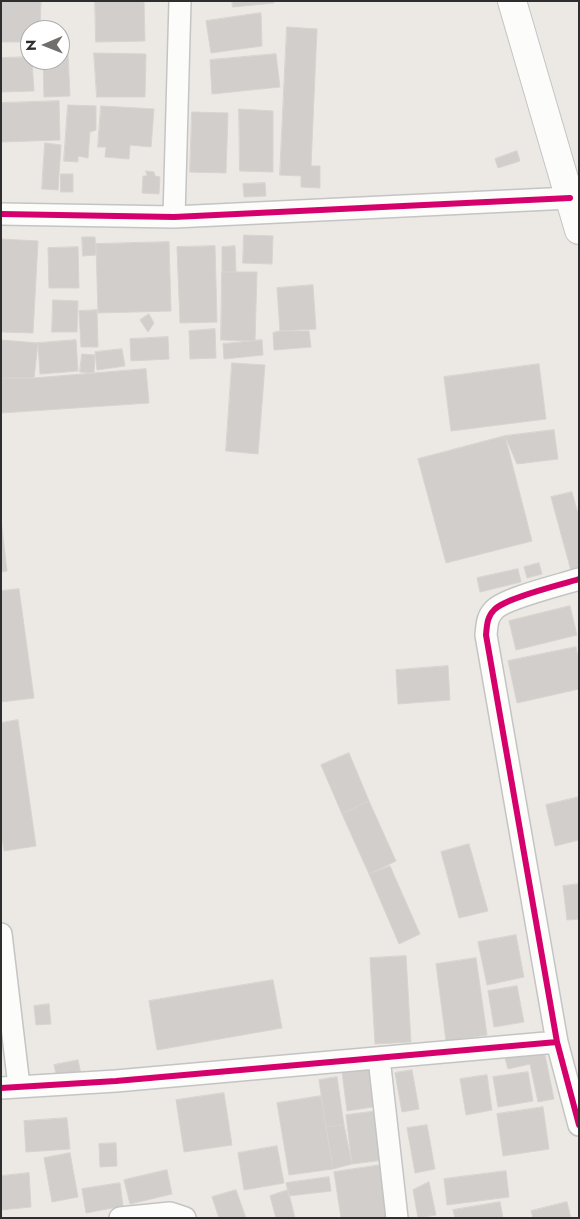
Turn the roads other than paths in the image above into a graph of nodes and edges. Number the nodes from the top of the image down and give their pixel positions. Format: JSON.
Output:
{"nodes":[{"id":1,"x":180,"y":1,"type":"edge"},
{"id":2,"x":512,"y":1,"type":"edge"},
{"id":3,"x":570,"y":198,"type":"junction"},
{"id":4,"x":1,"y":214,"type":"edge"},
{"id":5,"x":174,"y":217,"type":"junction"},
{"id":6,"x":579,"y":230,"type":"edge"},
{"id":7,"x":579,"y":579,"type":"edge"},
{"id":8,"x":1,"y":934,"type":"edge"},
{"id":9,"x":557,"y":1042,"type":"junction"},
{"id":10,"x":379,"y":1058,"type":"junction"},
{"id":11,"x":10,"y":1087,"type":"edge"},
{"id":12,"x":579,"y":1126,"type":"edge"},
{"id":13,"x":120,"y":1218,"type":"edge"},
{"id":14,"x":185,"y":1218,"type":"edge"},
{"id":15,"x":397,"y":1218,"type":"edge"}],
"edges":[{"from":1,"to":5,"type":"street"},
{"from":2,"to":3,"type":"street"},
{"from":3,"to":5,"type":"street"},
{"from":3,"to":6,"type":"street"},
{"from":4,"to":5,"type":"street"},
{"from":7,"to":9,"type":"street"},
{"from":8,"to":11,"type":"street"},
{"from":9,"to":10,"type":"street"},
{"from":9,"to":12,"type":"street"},
{"from":10,"to":11,"type":"street"},
{"from":10,"to":15,"type":"street"},
{"from":13,"to":14,"type":"street"}]}
